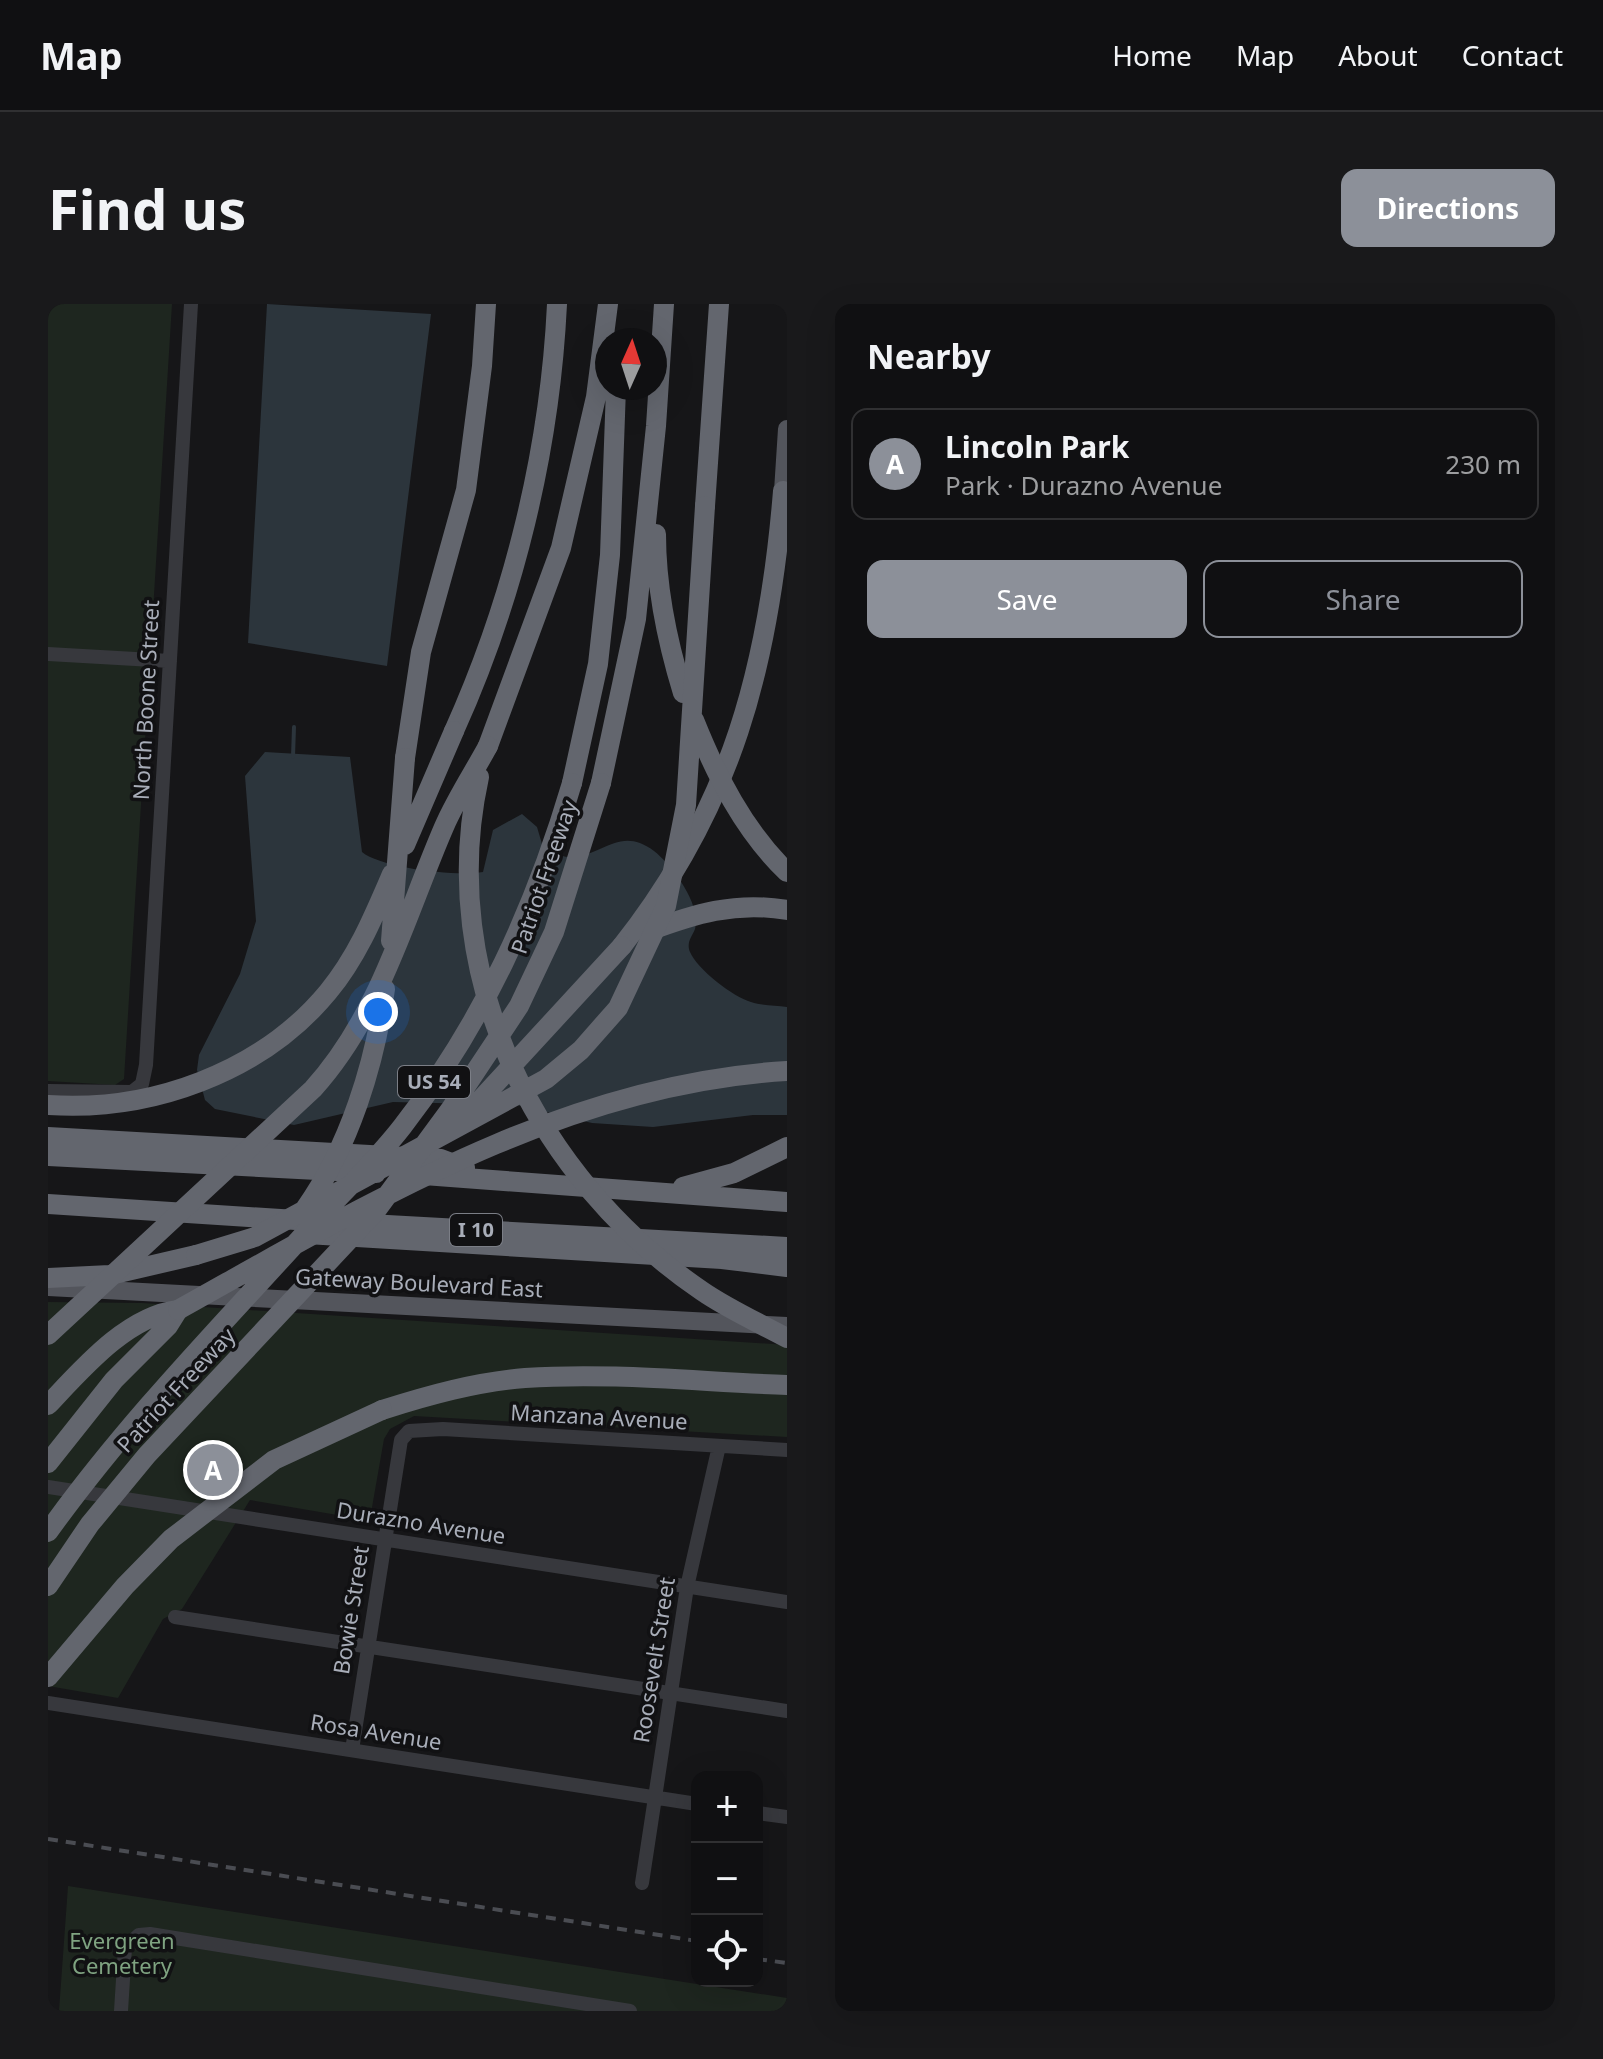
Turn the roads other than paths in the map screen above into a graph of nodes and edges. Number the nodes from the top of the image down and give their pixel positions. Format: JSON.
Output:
{"nodes":[{"id":1,"x":191,"y":304,"type":"edge"},
{"id":2,"x":486,"y":304,"type":"edge"},
{"id":3,"x":557,"y":304,"type":"edge"},
{"id":4,"x":608,"y":304,"type":"edge"},
{"id":5,"x":618,"y":304,"type":"edge"},
{"id":6,"x":664,"y":304,"type":"edge"},
{"id":7,"x":719,"y":304,"type":"edge"},
{"id":8,"x":617,"y":328,"type":"edge"},
{"id":9,"x":615,"y":400,"type":"edge"},
{"id":10,"x":656,"y":426,"type":"junction"},
{"id":11,"x":787,"y":429,"type":"edge"},
{"id":12,"x":785,"y":492,"type":"edge"},
{"id":13,"x":48,"y":654,"type":"edge"},
{"id":14,"x":170,"y":661,"type":"junction"},
{"id":15,"x":488,"y":746,"type":"junction"},
{"id":16,"x":787,"y":872,"type":"edge"},
{"id":17,"x":787,"y":910,"type":"edge"},
{"id":18,"x":622,"y":946,"type":"junction"},
{"id":19,"x":787,"y":1071,"type":"edge"},
{"id":20,"x":48,"y":1091,"type":"edge"},
{"id":21,"x":48,"y":1105,"type":"edge"},
{"id":22,"x":48,"y":1137,"type":"edge"},
{"id":23,"x":782,"y":1150,"type":"edge"},
{"id":24,"x":110,"y":1151,"type":"junction"},
{"id":25,"x":48,"y":1156,"type":"edge"},
{"id":26,"x":658,"y":1192,"type":"junction"},
{"id":27,"x":787,"y":1202,"type":"edge"},
{"id":28,"x":48,"y":1204,"type":"edge"},
{"id":29,"x":159,"y":1212,"type":"junction"},
{"id":30,"x":375,"y":1212,"type":"junction"},
{"id":31,"x":787,"y":1247,"type":"edge"},
{"id":32,"x":787,"y":1267,"type":"edge"},
{"id":33,"x":48,"y":1278,"type":"edge"},
{"id":34,"x":48,"y":1287,"type":"edge"},
{"id":35,"x":178,"y":1310,"type":"junction"},
{"id":36,"x":787,"y":1326,"type":"edge"},
{"id":37,"x":215,"y":1332,"type":"junction"},
{"id":38,"x":48,"y":1335,"type":"edge"},
{"id":39,"x":787,"y":1338,"type":"edge"},
{"id":40,"x":787,"y":1385,"type":"edge"},
{"id":41,"x":48,"y":1405,"type":"edge"},
{"id":42,"x":409,"y":1431,"type":"joint"},
{"id":43,"x":719,"y":1446,"type":"junction"},
{"id":44,"x":787,"y":1450,"type":"edge"},
{"id":45,"x":48,"y":1463,"type":"edge"},
{"id":46,"x":48,"y":1487,"type":"edge"},
{"id":47,"x":48,"y":1532,"type":"edge"},
{"id":48,"x":384,"y":1539,"type":"junction"},
{"id":49,"x":48,"y":1586,"type":"edge"},
{"id":50,"x":687,"y":1587,"type":"junction"},
{"id":51,"x":787,"y":1602,"type":"edge"},
{"id":52,"x":175,"y":1617,"type":"dead end"},
{"id":53,"x":368,"y":1646,"type":"junction"},
{"id":54,"x":48,"y":1677,"type":"edge"},
{"id":55,"x":671,"y":1694,"type":"junction"},
{"id":56,"x":48,"y":1703,"type":"edge"},
{"id":57,"x":787,"y":1711,"type":"edge"},
{"id":58,"x":352,"y":1750,"type":"junction"},
{"id":59,"x":655,"y":1797,"type":"junction"},
{"id":60,"x":691,"y":1803,"type":"edge"},
{"id":61,"x":763,"y":1814,"type":"edge"},
{"id":62,"x":787,"y":1817,"type":"edge"},
{"id":63,"x":642,"y":1883,"type":"dead end"},
{"id":64,"x":121,"y":2011,"type":"edge"},
{"id":65,"x":630,"y":2011,"type":"edge"}],
"edges":[{"from":1,"to":14,"type":"street","name":"North Boone Street"},
{"from":2,"to":37,"type":"highway","bridge":true},
{"from":3,"to":21,"type":"highway","bridge":true},
{"from":4,"to":15,"type":"highway"},
{"from":5,"to":8,"type":"highway"},
{"from":6,"to":10,"type":"highway","name":"Patriot Freeway","number":"US 54"},
{"from":7,"to":33,"type":"highway","bridge":true},
{"from":9,"to":37,"type":"highway","name":"Patriot Freeway","number":"US 54","bridge":true},
{"from":10,"to":16,"type":"highway","bridge":true},
{"from":10,"to":30,"type":"highway","name":"Patriot Freeway","number":"US 54","bridge":true},
{"from":11,"to":12,"type":"main road"},
{"from":12,"to":18,"type":"highway","bridge":true},
{"from":13,"to":14,"type":"street"},
{"from":14,"to":20,"type":"street","name":"North Boone Street"},
{"from":15,"to":38,"type":"highway","bridge":true},
{"from":15,"to":39,"type":"highway","bridge":true},
{"from":17,"to":18,"type":"highway","bridge":true},
{"from":18,"to":30,"type":"highway","bridge":true},
{"from":19,"to":35,"type":"highway","bridge":true},
{"from":22,"to":24,"type":"highway"},
{"from":23,"to":26,"type":"highway"},
{"from":24,"to":25,"type":"highway"},
{"from":24,"to":26,"type":"highway"},
{"from":26,"to":27,"type":"highway"},
{"from":28,"to":29,"type":"highway","number":"I 10"},
{"from":29,"to":31,"type":"highway","number":"I 10"},
{"from":29,"to":32,"type":"highway"},
{"from":30,"to":49,"type":"highway","name":"Patriot Freeway","number":"US 54","bridge":true},
{"from":34,"to":36,"type":"main road","name":"Gateway Boulevard East"},
{"from":35,"to":41,"type":"highway"},
{"from":35,"to":45,"type":"highway"},
{"from":37,"to":47,"type":"highway","name":"Patriot Freeway","number":"US 54","bridge":true},
{"from":40,"to":54,"type":"highway","bridge":true},
{"from":42,"to":43,"type":"street","name":"Manzana Avenue"},
{"from":42,"to":48,"type":"street","name":"Bowie Street"},
{"from":43,"to":44,"type":"street","name":"Manzana Avenue"},
{"from":43,"to":50,"type":"street","name":"Roosevelt Street"},
{"from":46,"to":48,"type":"street","name":"Durazno Avenue"},
{"from":48,"to":50,"type":"street","name":"Durazno Avenue"},
{"from":48,"to":53,"type":"street","name":"Bowie Street"},
{"from":50,"to":51,"type":"street","name":"Durazno Avenue"},
{"from":50,"to":55,"type":"street","name":"Roosevelt Street"},
{"from":52,"to":53,"type":"street"},
{"from":53,"to":55,"type":"street"},
{"from":53,"to":58,"type":"street","name":"Bowie Street"},
{"from":55,"to":57,"type":"street"},
{"from":55,"to":59,"type":"street","name":"Roosevelt Street"},
{"from":56,"to":58,"type":"street","name":"Rosa Avenue"},
{"from":58,"to":59,"type":"street","name":"Rosa Avenue"},
{"from":59,"to":60,"type":"street","name":"Rosa Avenue"},
{"from":59,"to":63,"type":"street","name":"Roosevelt Street"},
{"from":61,"to":62,"type":"street"},
{"from":64,"to":65,"type":"street"}]}
